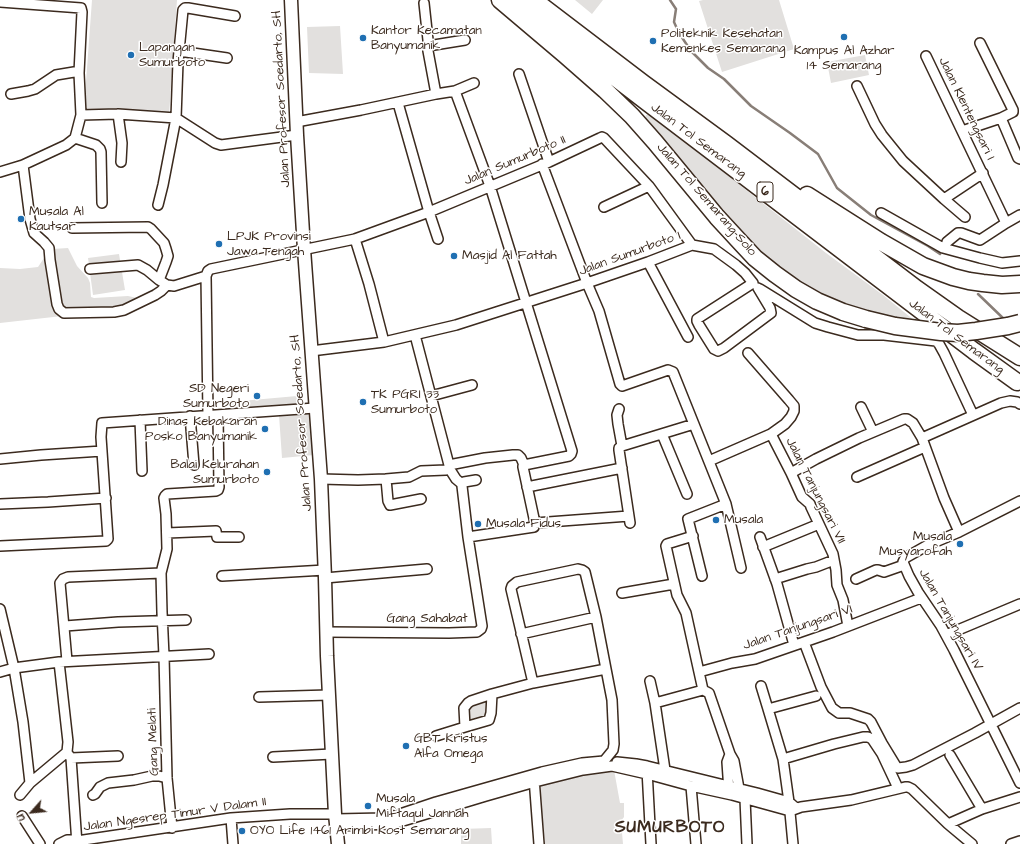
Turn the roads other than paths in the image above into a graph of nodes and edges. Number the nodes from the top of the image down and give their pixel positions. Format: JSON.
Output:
{"nodes":[{"id":1,"x":291,"y":0,"type":"edge"},
{"id":2,"x":500,"y":0,"type":"edge"},
{"id":3,"x":514,"y":0,"type":"edge"},
{"id":4,"x":534,"y":0,"type":"edge"},
{"id":5,"x":0,"y":2,"type":"edge"},
{"id":6,"x":424,"y":4,"type":"dead end"},
{"id":7,"x":235,"y":16,"type":"dead end"},
{"id":8,"x":465,"y":40,"type":"dead end"},
{"id":9,"x":980,"y":42,"type":"dead end"},
{"id":10,"x":428,"y":46,"type":"junction"},
{"id":11,"x":178,"y":51,"type":"junction"},
{"id":12,"x":926,"y":56,"type":"dead end"},
{"id":13,"x":227,"y":58,"type":"dead end"},
{"id":14,"x":79,"y":73,"type":"junction"},
{"id":15,"x":519,"y":74,"type":"dead end"},
{"id":16,"x":474,"y":83,"type":"dead end"},
{"id":17,"x":857,"y":86,"type":"dead end"},
{"id":18,"x":455,"y":91,"type":"junction"},
{"id":19,"x":11,"y":94,"type":"dead end"},
{"id":20,"x":436,"y":94,"type":"junction"},
{"id":21,"x":398,"y":103,"type":"junction"},
{"id":22,"x":118,"y":114,"type":"junction"},
{"id":23,"x":82,"y":115,"type":"junction"},
{"id":24,"x":176,"y":118,"type":"junction"},
{"id":25,"x":1001,"y":118,"type":"junction"},
{"id":26,"x":296,"y":122,"type":"junction"},
{"id":27,"x":962,"y":130,"type":"junction"},
{"id":28,"x":297,"y":135,"type":"junction"},
{"id":29,"x":75,"y":138,"type":"junction"},
{"id":30,"x":726,"y":144,"type":"junction"},
{"id":31,"x":1020,"y":160,"type":"edge"},
{"id":32,"x":121,"y":162,"type":"dead end"},
{"id":33,"x":546,"y":163,"type":"junction"},
{"id":34,"x":23,"y":165,"type":"junction"},
{"id":35,"x":0,"y":172,"type":"edge"},
{"id":36,"x":982,"y":173,"type":"junction"},
{"id":37,"x":490,"y":186,"type":"junction"},
{"id":38,"x":649,"y":186,"type":"junction"},
{"id":39,"x":944,"y":199,"type":"junction"},
{"id":40,"x":102,"y":203,"type":"dead end"},
{"id":41,"x":158,"y":205,"type":"dead end"},
{"id":42,"x":604,"y":207,"type":"dead end"},
{"id":43,"x":428,"y":212,"type":"junction"},
{"id":44,"x":881,"y":213,"type":"dead end"},
{"id":45,"x":1020,"y":215,"type":"edge"},
{"id":46,"x":965,"y":216,"type":"dead end"},
{"id":47,"x":1006,"y":223,"type":"junction"},
{"id":48,"x":72,"y":228,"type":"dead end"},
{"id":49,"x":438,"y":239,"type":"dead end"},
{"id":50,"x":355,"y":240,"type":"junction"},
{"id":51,"x":947,"y":242,"type":"dead end"},
{"id":52,"x":692,"y":245,"type":"junction"},
{"id":53,"x":304,"y":249,"type":"junction"},
{"id":54,"x":1020,"y":261,"type":"edge"},
{"id":55,"x":648,"y":262,"type":"junction"},
{"id":56,"x":90,"y":269,"type":"dead end"},
{"id":57,"x":206,"y":276,"type":"junction"},
{"id":58,"x":163,"y":283,"type":"junction"},
{"id":59,"x":587,"y":283,"type":"junction"},
{"id":60,"x":1020,"y":284,"type":"edge"},
{"id":61,"x":756,"y":286,"type":"junction"},
{"id":62,"x":526,"y":302,"type":"junction"},
{"id":63,"x":1020,"y":323,"type":"edge"},
{"id":64,"x":415,"y":335,"type":"junction"},
{"id":65,"x":688,"y":337,"type":"dead end"},
{"id":66,"x":384,"y":342,"type":"junction"},
{"id":67,"x":311,"y":351,"type":"junction"},
{"id":68,"x":748,"y":353,"type":"dead end"},
{"id":69,"x":1020,"y":357,"type":"edge"},
{"id":70,"x":1017,"y":382,"type":"dead end"},
{"id":71,"x":472,"y":385,"type":"dead end"},
{"id":72,"x":431,"y":396,"type":"junction"},
{"id":73,"x":1020,"y":404,"type":"edge"},
{"id":74,"x":861,"y":407,"type":"dead end"},
{"id":75,"x":315,"y":408,"type":"junction"},
{"id":76,"x":619,"y":409,"type":"dead end"},
{"id":77,"x":208,"y":415,"type":"junction"},
{"id":78,"x":218,"y":415,"type":"junction"},
{"id":79,"x":973,"y":415,"type":"junction"},
{"id":80,"x":190,"y":416,"type":"junction"},
{"id":81,"x":140,"y":420,"type":"junction"},
{"id":82,"x":694,"y":424,"type":"junction"},
{"id":83,"x":873,"y":432,"type":"junction"},
{"id":84,"x":662,"y":434,"type":"junction"},
{"id":85,"x":771,"y":434,"type":"junction"},
{"id":86,"x":924,"y":443,"type":"junction"},
{"id":87,"x":622,"y":446,"type":"junction"},
{"id":88,"x":102,"y":451,"type":"junction"},
{"id":89,"x":0,"y":459,"type":"edge"},
{"id":90,"x":709,"y":462,"type":"junction"},
{"id":91,"x":194,"y":465,"type":"dead end"},
{"id":92,"x":524,"y":465,"type":"junction"},
{"id":93,"x":449,"y":466,"type":"junction"},
{"id":94,"x":622,"y":468,"type":"junction"},
{"id":95,"x":142,"y":471,"type":"dead end"},
{"id":96,"x":791,"y":473,"type":"junction"},
{"id":97,"x":857,"y":477,"type":"dead end"},
{"id":98,"x":321,"y":479,"type":"junction"},
{"id":99,"x":386,"y":479,"type":"junction"},
{"id":100,"x":476,"y":480,"type":"dead end"},
{"id":101,"x":462,"y":484,"type":"junction"},
{"id":102,"x":527,"y":487,"type":"junction"},
{"id":103,"x":687,"y":494,"type":"dead end"},
{"id":104,"x":106,"y":498,"type":"junction"},
{"id":105,"x":421,"y":499,"type":"dead end"},
{"id":106,"x":1020,"y":501,"type":"edge"},
{"id":107,"x":0,"y":504,"type":"edge"},
{"id":108,"x":726,"y":504,"type":"junction"},
{"id":109,"x":536,"y":523,"type":"junction"},
{"id":110,"x":819,"y":524,"type":"junction"},
{"id":111,"x":959,"y":532,"type":"junction"},
{"id":112,"x":167,"y":533,"type":"junction"},
{"id":113,"x":692,"y":536,"type":"junction"},
{"id":114,"x":239,"y":537,"type":"dead end"},
{"id":115,"x":760,"y":537,"type":"dead end"},
{"id":116,"x":468,"y":538,"type":"junction"},
{"id":117,"x":0,"y":546,"type":"edge"},
{"id":118,"x":763,"y":547,"type":"junction"},
{"id":119,"x":834,"y":560,"type":"junction"},
{"id":120,"x":904,"y":565,"type":"junction"},
{"id":121,"x":741,"y":568,"type":"dead end"},
{"id":122,"x":427,"y":569,"type":"dead end"},
{"id":123,"x":161,"y":573,"type":"junction"},
{"id":124,"x":325,"y":574,"type":"junction"},
{"id":125,"x":222,"y":576,"type":"dead end"},
{"id":126,"x":702,"y":576,"type":"dead end"},
{"id":127,"x":775,"y":579,"type":"junction"},
{"id":128,"x":856,"y":579,"type":"dead end"},
{"id":129,"x":674,"y":584,"type":"junction"},
{"id":130,"x":622,"y":593,"type":"dead end"},
{"id":131,"x":921,"y":598,"type":"junction"},
{"id":132,"x":1020,"y":604,"type":"edge"},
{"id":133,"x":0,"y":609,"type":"edge"},
{"id":134,"x":596,"y":617,"type":"junction"},
{"id":135,"x":186,"y":620,"type":"dead end"},
{"id":136,"x":162,"y":621,"type":"junction"},
{"id":137,"x":64,"y":626,"type":"junction"},
{"id":138,"x":848,"y":626,"type":"junction"},
{"id":139,"x":327,"y":632,"type":"junction"},
{"id":140,"x":521,"y":634,"type":"junction"},
{"id":141,"x":946,"y":635,"type":"junction"},
{"id":142,"x":804,"y":642,"type":"junction"},
{"id":143,"x":794,"y":645,"type":"junction"},
{"id":144,"x":208,"y":654,"type":"dead end"},
{"id":145,"x":164,"y":656,"type":"junction"},
{"id":146,"x":63,"y":662,"type":"junction"},
{"id":147,"x":14,"y":668,"type":"junction"},
{"id":148,"x":606,"y":669,"type":"junction"},
{"id":149,"x":0,"y":672,"type":"edge"},
{"id":150,"x":699,"y":672,"type":"junction"},
{"id":151,"x":650,"y":681,"type":"dead end"},
{"id":152,"x":533,"y":683,"type":"junction"},
{"id":153,"x":761,"y":686,"type":"dead end"},
{"id":154,"x":703,"y":690,"type":"junction"},
{"id":155,"x":492,"y":694,"type":"junction"},
{"id":156,"x":329,"y":695,"type":"junction"},
{"id":157,"x":816,"y":696,"type":"dead end"},
{"id":158,"x":259,"y":697,"type":"dead end"},
{"id":159,"x":655,"y":703,"type":"junction"},
{"id":160,"x":1020,"y":708,"type":"edge"},
{"id":161,"x":768,"y":709,"type":"junction"},
{"id":162,"x":990,"y":724,"type":"junction"},
{"id":163,"x":465,"y":727,"type":"junction"},
{"id":164,"x":436,"y":736,"type":"dead end"},
{"id":165,"x":332,"y":754,"type":"junction"},
{"id":166,"x":730,"y":754,"type":"junction"},
{"id":167,"x":69,"y":755,"type":"junction"},
{"id":168,"x":950,"y":755,"type":"dead end"},
{"id":169,"x":118,"y":756,"type":"dead end"},
{"id":170,"x":273,"y":757,"type":"dead end"},
{"id":171,"x":782,"y":759,"type":"junction"},
{"id":172,"x":604,"y":761,"type":"junction"},
{"id":173,"x":582,"y":767,"type":"junction"},
{"id":174,"x":647,"y":770,"type":"junction"},
{"id":175,"x":665,"y":770,"type":"junction"},
{"id":176,"x":167,"y":778,"type":"junction"},
{"id":177,"x":535,"y":778,"type":"junction"},
{"id":178,"x":30,"y":783,"type":"junction"},
{"id":179,"x":1020,"y":783,"type":"edge"},
{"id":180,"x":691,"y":786,"type":"junction"},
{"id":181,"x":898,"y":788,"type":"junction"},
{"id":182,"x":730,"y":791,"type":"junction"},
{"id":183,"x":20,"y":795,"type":"dead end"},
{"id":184,"x":93,"y":795,"type":"dead end"},
{"id":185,"x":741,"y":795,"type":"junction"},
{"id":186,"x":1020,"y":797,"type":"edge"},
{"id":187,"x":792,"y":807,"type":"junction"},
{"id":188,"x":982,"y":809,"type":"junction"},
{"id":189,"x":22,"y":816,"type":"dead end"},
{"id":190,"x":232,"y":818,"type":"junction"},
{"id":191,"x":336,"y":820,"type":"junction"},
{"id":192,"x":948,"y":824,"type":"junction"},
{"id":193,"x":172,"y":828,"type":"junction"},
{"id":194,"x":1020,"y":841,"type":"edge"},
{"id":195,"x":77,"y":843,"type":"edge"},
{"id":196,"x":40,"y":844,"type":"edge"},
{"id":197,"x":59,"y":844,"type":"edge"},
{"id":198,"x":233,"y":844,"type":"edge"},
{"id":199,"x":338,"y":844,"type":"edge"},
{"id":200,"x":539,"y":844,"type":"edge"},
{"id":201,"x":651,"y":844,"type":"edge"},
{"id":202,"x":696,"y":844,"type":"edge"},
{"id":203,"x":747,"y":844,"type":"edge"},
{"id":204,"x":793,"y":844,"type":"edge"},
{"id":205,"x":972,"y":844,"type":"edge"},
{"id":206,"x":1011,"y":844,"type":"edge"}],
"edges":[{"from":1,"to":26,"type":"main road","name":"Jalan Profesor Soedarto, SH"},
{"from":2,"to":63,"type":"highway","name":"Jalan Tol Semarang–Solo","bridge":true},
{"from":3,"to":70,"type":"highway","name":"Jalan Tol Semarang","number":"6"},
{"from":4,"to":30,"type":"highway","name":"Jalan Tol Semarang","number":"6"},
{"from":5,"to":14,"type":"street"},
{"from":6,"to":10,"type":"street"},
{"from":7,"to":11,"type":"street"},
{"from":8,"to":10,"type":"street"},
{"from":9,"to":25,"type":"street"},
{"from":10,"to":20,"type":"street"},
{"from":11,"to":13,"type":"street"},
{"from":11,"to":24,"type":"street"},
{"from":12,"to":27,"type":"street","name":"Jalan Klentengsari I"},
{"from":14,"to":19,"type":"street"},
{"from":14,"to":23,"type":"street"},
{"from":15,"to":33,"type":"street"},
{"from":16,"to":18,"type":"street"},
{"from":17,"to":39,"type":"street"},
{"from":18,"to":20,"type":"street"},
{"from":18,"to":37,"type":"street"},
{"from":20,"to":21,"type":"street"},
{"from":21,"to":26,"type":"street"},
{"from":21,"to":43,"type":"street"},
{"from":22,"to":23,"type":"street"},
{"from":22,"to":24,"type":"street"},
{"from":22,"to":32,"type":"street"},
{"from":23,"to":29,"type":"street"},
{"from":24,"to":28,"type":"street"},
{"from":24,"to":41,"type":"street"},
{"from":25,"to":27,"type":"street"},
{"from":25,"to":31,"type":"street"},
{"from":26,"to":28,"type":"main road","name":"Jalan Profesor Soedarto, SH"},
{"from":27,"to":36,"type":"street","name":"Jalan Klentengsari I"},
{"from":28,"to":53,"type":"main road","name":"Jalan Profesor Soedarto, SH"},
{"from":29,"to":34,"type":"street"},
{"from":29,"to":40,"type":"street"},
{"from":30,"to":60,"type":"highway","number":"6"},
{"from":30,"to":69,"type":"highway","name":"Jalan Tol Semarang","number":"6"},
{"from":33,"to":37,"type":"street","name":"Jalan Sumurboto II"},
{"from":33,"to":38,"type":"street","name":"Jalan Sumurboto II"},
{"from":33,"to":59,"type":"street"},
{"from":34,"to":35,"type":"street"},
{"from":34,"to":58,"type":"street"},
{"from":36,"to":39,"type":"street","name":"Jalan Klentengsari I"},
{"from":36,"to":47,"type":"street","name":"Jalan Klentengsari I"},
{"from":37,"to":43,"type":"street","name":"Jalan Sumurboto II"},
{"from":37,"to":62,"type":"street"},
{"from":38,"to":42,"type":"street"},
{"from":38,"to":52,"type":"street","name":"Jalan Sumurboto II"},
{"from":39,"to":46,"type":"street"},
{"from":43,"to":49,"type":"street"},
{"from":43,"to":50,"type":"street","name":"Jalan Sumurboto II"},
{"from":44,"to":54,"type":"street"},
{"from":45,"to":47,"type":"street"},
{"from":47,"to":51,"type":"street"},
{"from":48,"to":58,"type":"street"},
{"from":50,"to":53,"type":"street","name":"Jalan Sumurboto II"},
{"from":50,"to":66,"type":"street"},
{"from":52,"to":55,"type":"street","name":"Jalan Sumurboto I"},
{"from":52,"to":61,"type":"street","name":"Jalan Sumurboto I"},
{"from":53,"to":57,"type":"street","name":"Jalan Sumurboto II"},
{"from":53,"to":67,"type":"main road","name":"Jalan Profesor Soedarto, SH"},
{"from":55,"to":59,"type":"street","name":"Jalan Sumurboto I"},
{"from":55,"to":65,"type":"street"},
{"from":56,"to":58,"type":"street"},
{"from":57,"to":58,"type":"street","name":"Jalan Sumurboto II"},
{"from":57,"to":77,"type":"street"},
{"from":59,"to":62,"type":"street","name":"Jalan Sumurboto I"},
{"from":59,"to":82,"type":"street"},
{"from":61,"to":61,"type":"street","name":"Jalan Sumurboto I"},
{"from":61,"to":79,"type":"street"},
{"from":62,"to":64,"type":"street","name":"Jalan Sumurboto I"},
{"from":62,"to":92,"type":"street"},
{"from":64,"to":66,"type":"street","name":"Jalan Sumurboto I"},
{"from":64,"to":72,"type":"street"},
{"from":66,"to":67,"type":"street","name":"Jalan Sumurboto I"},
{"from":67,"to":75,"type":"main road","name":"Jalan Profesor Soedarto, SH"},
{"from":68,"to":85,"type":"street"},
{"from":71,"to":72,"type":"street"},
{"from":72,"to":93,"type":"street"},
{"from":73,"to":79,"type":"street"},
{"from":74,"to":83,"type":"street"},
{"from":75,"to":78,"type":"street"},
{"from":75,"to":98,"type":"main road","name":"Jalan Profesor Soedarto, SH"},
{"from":76,"to":87,"type":"street"},
{"from":77,"to":78,"type":"street"},
{"from":77,"to":80,"type":"street"},
{"from":78,"to":112,"type":"street"},
{"from":79,"to":86,"type":"street"},
{"from":80,"to":81,"type":"street"},
{"from":80,"to":91,"type":"street"},
{"from":81,"to":88,"type":"street"},
{"from":81,"to":95,"type":"street"},
{"from":82,"to":84,"type":"street"},
{"from":82,"to":90,"type":"street"},
{"from":83,"to":86,"type":"street"},
{"from":83,"to":96,"type":"street"},
{"from":84,"to":87,"type":"street"},
{"from":84,"to":103,"type":"street"},
{"from":85,"to":90,"type":"street","name":"Jalan Tanjungsari VII"},
{"from":85,"to":96,"type":"street","name":"Jalan Tanjungsari VII"},
{"from":86,"to":97,"type":"street"},
{"from":86,"to":111,"type":"street"},
{"from":87,"to":94,"type":"street"},
{"from":88,"to":89,"type":"street"},
{"from":88,"to":104,"type":"street"},
{"from":90,"to":108,"type":"street"},
{"from":92,"to":93,"type":"street"},
{"from":92,"to":102,"type":"street"},
{"from":93,"to":99,"type":"street"},
{"from":93,"to":101,"type":"street"},
{"from":94,"to":102,"type":"street"},
{"from":94,"to":109,"type":"street"},
{"from":96,"to":110,"type":"street","name":"Jalan Tanjungsari VII"},
{"from":98,"to":99,"type":"street"},
{"from":98,"to":124,"type":"main road","name":"Jalan Profesor Soedarto, SH"},
{"from":99,"to":105,"type":"street"},
{"from":100,"to":101,"type":"street"},
{"from":101,"to":116,"type":"street","name":"Gang Sahabat"},
{"from":102,"to":109,"type":"street"},
{"from":104,"to":107,"type":"street"},
{"from":104,"to":117,"type":"street"},
{"from":106,"to":111,"type":"street","name":"Jalan Tanjungsari IV"},
{"from":108,"to":113,"type":"street"},
{"from":108,"to":121,"type":"street"},
{"from":109,"to":116,"type":"street"},
{"from":110,"to":118,"type":"street"},
{"from":110,"to":119,"type":"street","name":"Jalan Tanjungsari VII"},
{"from":111,"to":120,"type":"street","name":"Jalan Tanjungsari IV"},
{"from":112,"to":114,"type":"street"},
{"from":112,"to":123,"type":"street"},
{"from":113,"to":126,"type":"street"},
{"from":113,"to":129,"type":"street"},
{"from":115,"to":118,"type":"street"},
{"from":116,"to":139,"type":"street","name":"Gang Sahabat"},
{"from":118,"to":127,"type":"street"},
{"from":119,"to":127,"type":"street"},
{"from":119,"to":138,"type":"street","name":"Jalan Tanjungsari VII"},
{"from":120,"to":128,"type":"street"},
{"from":120,"to":131,"type":"street","name":"Jalan Tanjungsari IV"},
{"from":122,"to":124,"type":"street"},
{"from":123,"to":136,"type":"street","name":"Gang Melati"},
{"from":123,"to":137,"type":"street","name":"Jalan Ngesrep Timur V Dalam II"},
{"from":124,"to":125,"type":"street"},
{"from":124,"to":139,"type":"main road","name":"Jalan Profesor Soedarto, SH"},
{"from":127,"to":143,"type":"street"},
{"from":129,"to":130,"type":"street"},
{"from":129,"to":150,"type":"street"},
{"from":131,"to":138,"type":"street","name":"Jalan Tanjungsari VI"},
{"from":131,"to":141,"type":"street","name":"Jalan Tanjungsari IV"},
{"from":132,"to":141,"type":"street"},
{"from":133,"to":147,"type":"street"},
{"from":134,"to":140,"type":"street"},
{"from":134,"to":140,"type":"street"},
{"from":134,"to":148,"type":"street"},
{"from":135,"to":136,"type":"street"},
{"from":136,"to":137,"type":"street"},
{"from":136,"to":145,"type":"street","name":"Gang Melati"},
{"from":137,"to":146,"type":"street","name":"Jalan Ngesrep Timur V Dalam II"},
{"from":138,"to":142,"type":"street","name":"Jalan Tanjungsari VI"},
{"from":139,"to":156,"type":"main road","name":"Jalan Profesor Soedarto, SH"},
{"from":140,"to":152,"type":"street"},
{"from":141,"to":162,"type":"street","name":"Jalan Tanjungsari IV"},
{"from":142,"to":143,"type":"street","name":"Jalan Tanjungsari VI"},
{"from":142,"to":162,"type":"street"},
{"from":143,"to":150,"type":"street","name":"Jalan Tanjungsari VI"},
{"from":144,"to":145,"type":"street"},
{"from":145,"to":146,"type":"street"},
{"from":145,"to":176,"type":"street","name":"Gang Melati"},
{"from":146,"to":147,"type":"street"},
{"from":146,"to":167,"type":"street","name":"Jalan Ngesrep Timur V Dalam II"},
{"from":147,"to":149,"type":"street"},
{"from":147,"to":178,"type":"street"},
{"from":148,"to":152,"type":"street"},
{"from":148,"to":172,"type":"street"},
{"from":150,"to":154,"type":"street"},
{"from":151,"to":159,"type":"street"},
{"from":152,"to":155,"type":"street"},
{"from":153,"to":161,"type":"street"},
{"from":154,"to":159,"type":"street"},
{"from":154,"to":166,"type":"street"},
{"from":155,"to":163,"type":"street"},
{"from":155,"to":163,"type":"street"},
{"from":156,"to":158,"type":"street"},
{"from":156,"to":165,"type":"main road","name":"Jalan Profesor Soedarto, SH"},
{"from":157,"to":161,"type":"street"},
{"from":159,"to":175,"type":"street"},
{"from":160,"to":162,"type":"street"},
{"from":161,"to":171,"type":"street"},
{"from":162,"to":179,"type":"street","name":"Jalan Tanjungsari IV"},
{"from":163,"to":164,"type":"street"},
{"from":165,"to":170,"type":"street"},
{"from":165,"to":191,"type":"main road","name":"Jalan Profesor Soedarto, SH"},
{"from":166,"to":182,"type":"street"},
{"from":166,"to":185,"type":"street"},
{"from":167,"to":169,"type":"street"},
{"from":167,"to":178,"type":"street"},
{"from":167,"to":195,"type":"street","name":"Jalan Ngesrep Timur V Dalam II"},
{"from":168,"to":188,"type":"street"},
{"from":171,"to":181,"type":"street"},
{"from":171,"to":187,"type":"street"},
{"from":172,"to":173,"type":"street"},
{"from":172,"to":174,"type":"street"},
{"from":173,"to":174,"type":"street"},
{"from":173,"to":177,"type":"street","name":"Jalan Ngesrep Timur V Dalam II"},
{"from":174,"to":175,"type":"street"},
{"from":174,"to":180,"type":"street"},
{"from":174,"to":201,"type":"street"},
{"from":175,"to":182,"type":"street"},
{"from":176,"to":184,"type":"street"},
{"from":176,"to":193,"type":"street","name":"Gang Melati"},
{"from":177,"to":191,"type":"street","name":"Jalan Ngesrep Timur V Dalam II"},
{"from":177,"to":200,"type":"street"},
{"from":178,"to":183,"type":"street"},
{"from":180,"to":182,"type":"street"},
{"from":180,"to":202,"type":"street"},
{"from":181,"to":187,"type":"street"},
{"from":181,"to":192,"type":"street"},
{"from":182,"to":185,"type":"street"},
{"from":185,"to":187,"type":"street"},
{"from":185,"to":203,"type":"street"},
{"from":186,"to":188,"type":"street"},
{"from":187,"to":204,"type":"street"},
{"from":188,"to":192,"type":"street"},
{"from":189,"to":196,"type":"street"},
{"from":190,"to":191,"type":"street","name":"Jalan Ngesrep Timur V Dalam II"},
{"from":190,"to":193,"type":"street","name":"Jalan Ngesrep Timur V Dalam II"},
{"from":190,"to":198,"type":"street"},
{"from":191,"to":199,"type":"main road","name":"Jalan Profesor Soedarto, SH"},
{"from":192,"to":205,"type":"street"},
{"from":193,"to":195,"type":"street","name":"Jalan Ngesrep Timur V Dalam II"},
{"from":194,"to":206,"type":"street"},
{"from":195,"to":197,"type":"street"}]}
